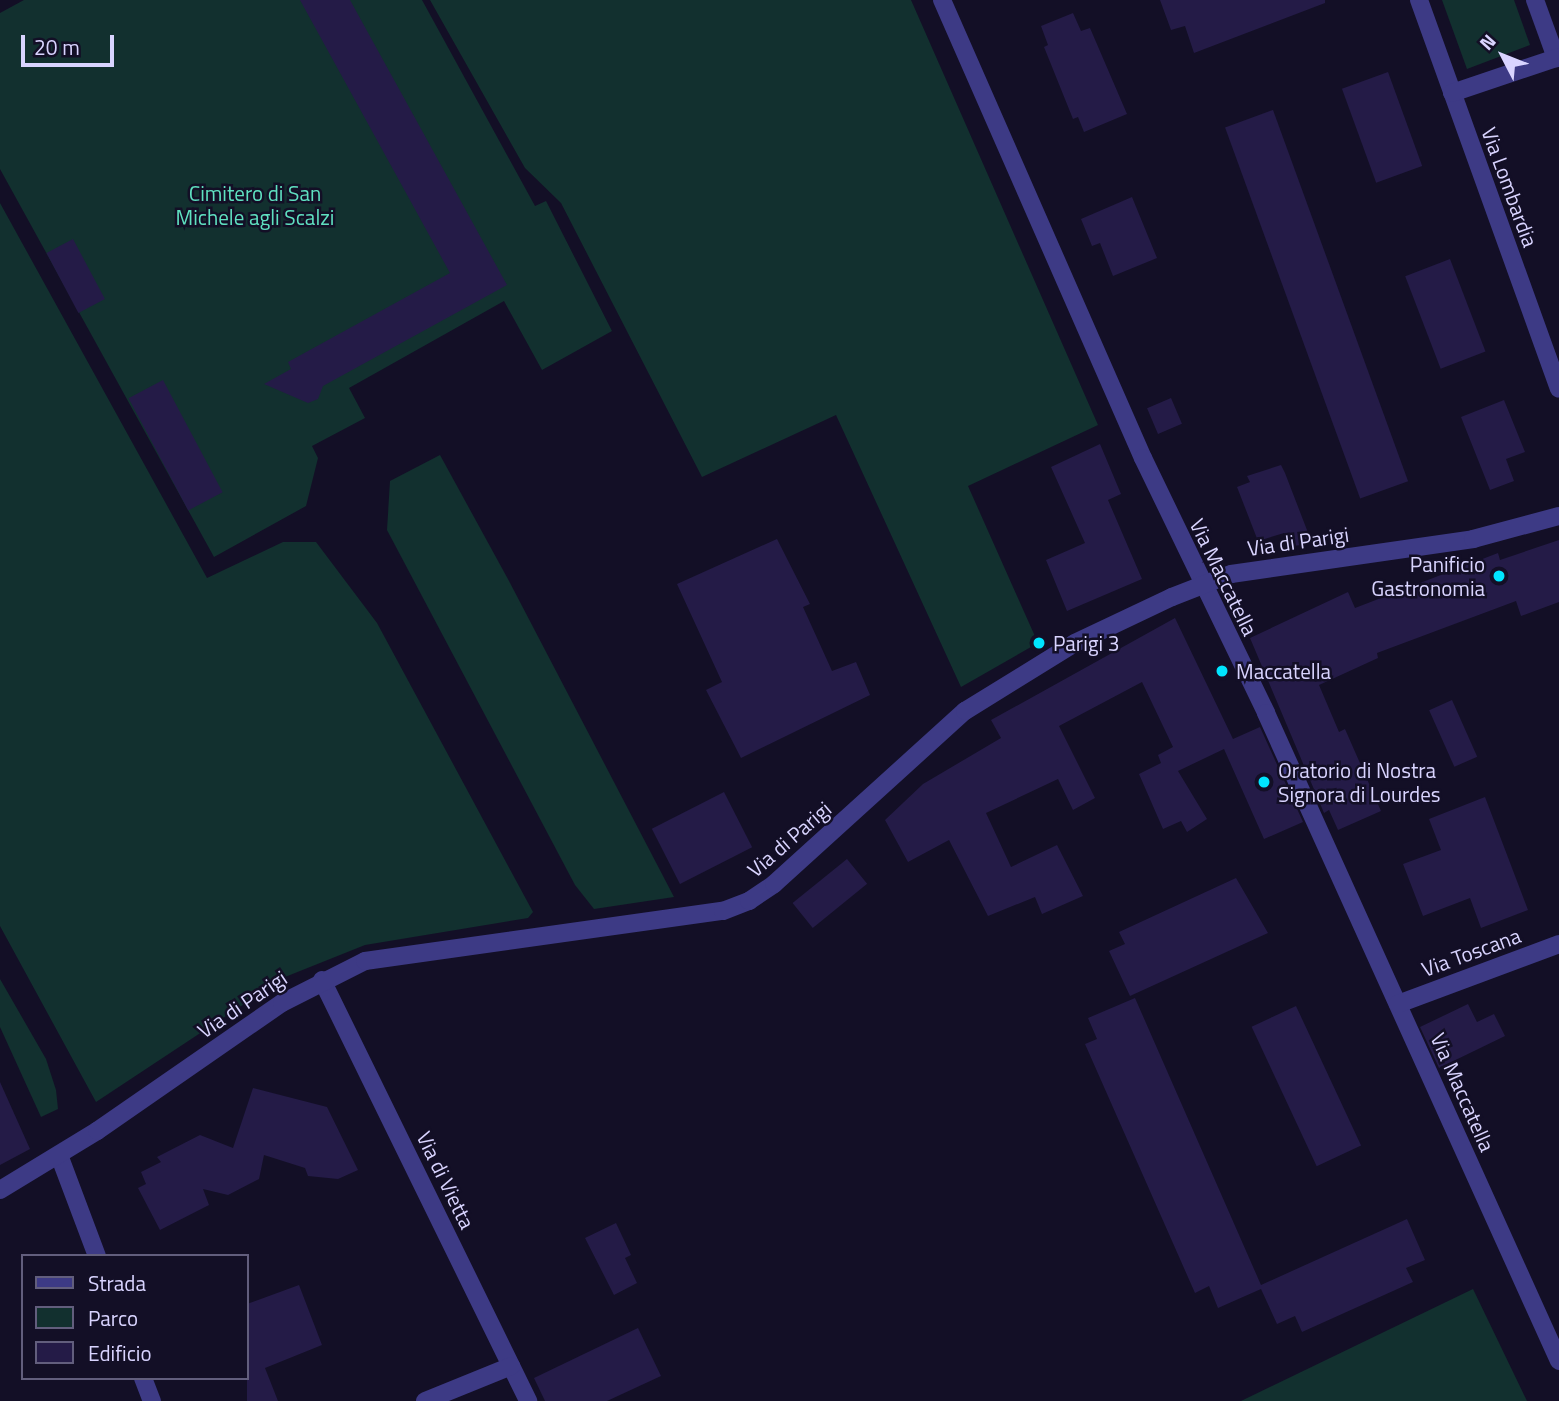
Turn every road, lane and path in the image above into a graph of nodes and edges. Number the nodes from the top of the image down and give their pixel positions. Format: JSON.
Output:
{"nodes":[{"id":1,"x":942,"y":0,"type":"edge"},
{"id":2,"x":1419,"y":0,"type":"edge"},
{"id":3,"x":1535,"y":0,"type":"edge"},
{"id":4,"x":1557,"y":58,"type":"edge"},
{"id":5,"x":1452,"y":93,"type":"junction"},
{"id":6,"x":1559,"y":389,"type":"edge"},
{"id":7,"x":1559,"y":516,"type":"edge"},
{"id":8,"x":1202,"y":585,"type":"junction"},
{"id":9,"x":1559,"y":944,"type":"edge"},
{"id":10,"x":322,"y":980,"type":"junction"},
{"id":11,"x":1398,"y":1004,"type":"junction"},
{"id":12,"x":59,"y":1156,"type":"junction"},
{"id":13,"x":0,"y":1190,"type":"edge"},
{"id":14,"x":96,"y":1254,"type":"edge"},
{"id":15,"x":1559,"y":1361,"type":"edge"},
{"id":16,"x":511,"y":1366,"type":"junction"},
{"id":17,"x":144,"y":1380,"type":"edge"},
{"id":18,"x":152,"y":1401,"type":"edge"},
{"id":19,"x":425,"y":1401,"type":"edge"},
{"id":20,"x":528,"y":1401,"type":"edge"}],
"edges":[{"from":1,"to":8,"type":"street","name":"Via Maccatella"},
{"from":2,"to":5,"type":"street","name":"Via Lombardia"},
{"from":3,"to":4,"type":"street"},
{"from":4,"to":5,"type":"street"},
{"from":5,"to":6,"type":"street","name":"Via Lombardia"},
{"from":7,"to":8,"type":"street","name":"Via di Parigi"},
{"from":8,"to":10,"type":"street","name":"Via di Parigi"},
{"from":8,"to":11,"type":"street","name":"Via Maccatella"},
{"from":9,"to":11,"type":"street","name":"Via Toscana"},
{"from":10,"to":12,"type":"street","name":"Via di Parigi"},
{"from":10,"to":16,"type":"street","name":"Via di Vietta"},
{"from":11,"to":15,"type":"street","name":"Via Maccatella"},
{"from":12,"to":13,"type":"street","name":"Via di Parigi"},
{"from":12,"to":14,"type":"street"},
{"from":16,"to":19,"type":"street"},
{"from":16,"to":20,"type":"street","name":"Via di Vietta"},
{"from":17,"to":18,"type":"street"}]}
